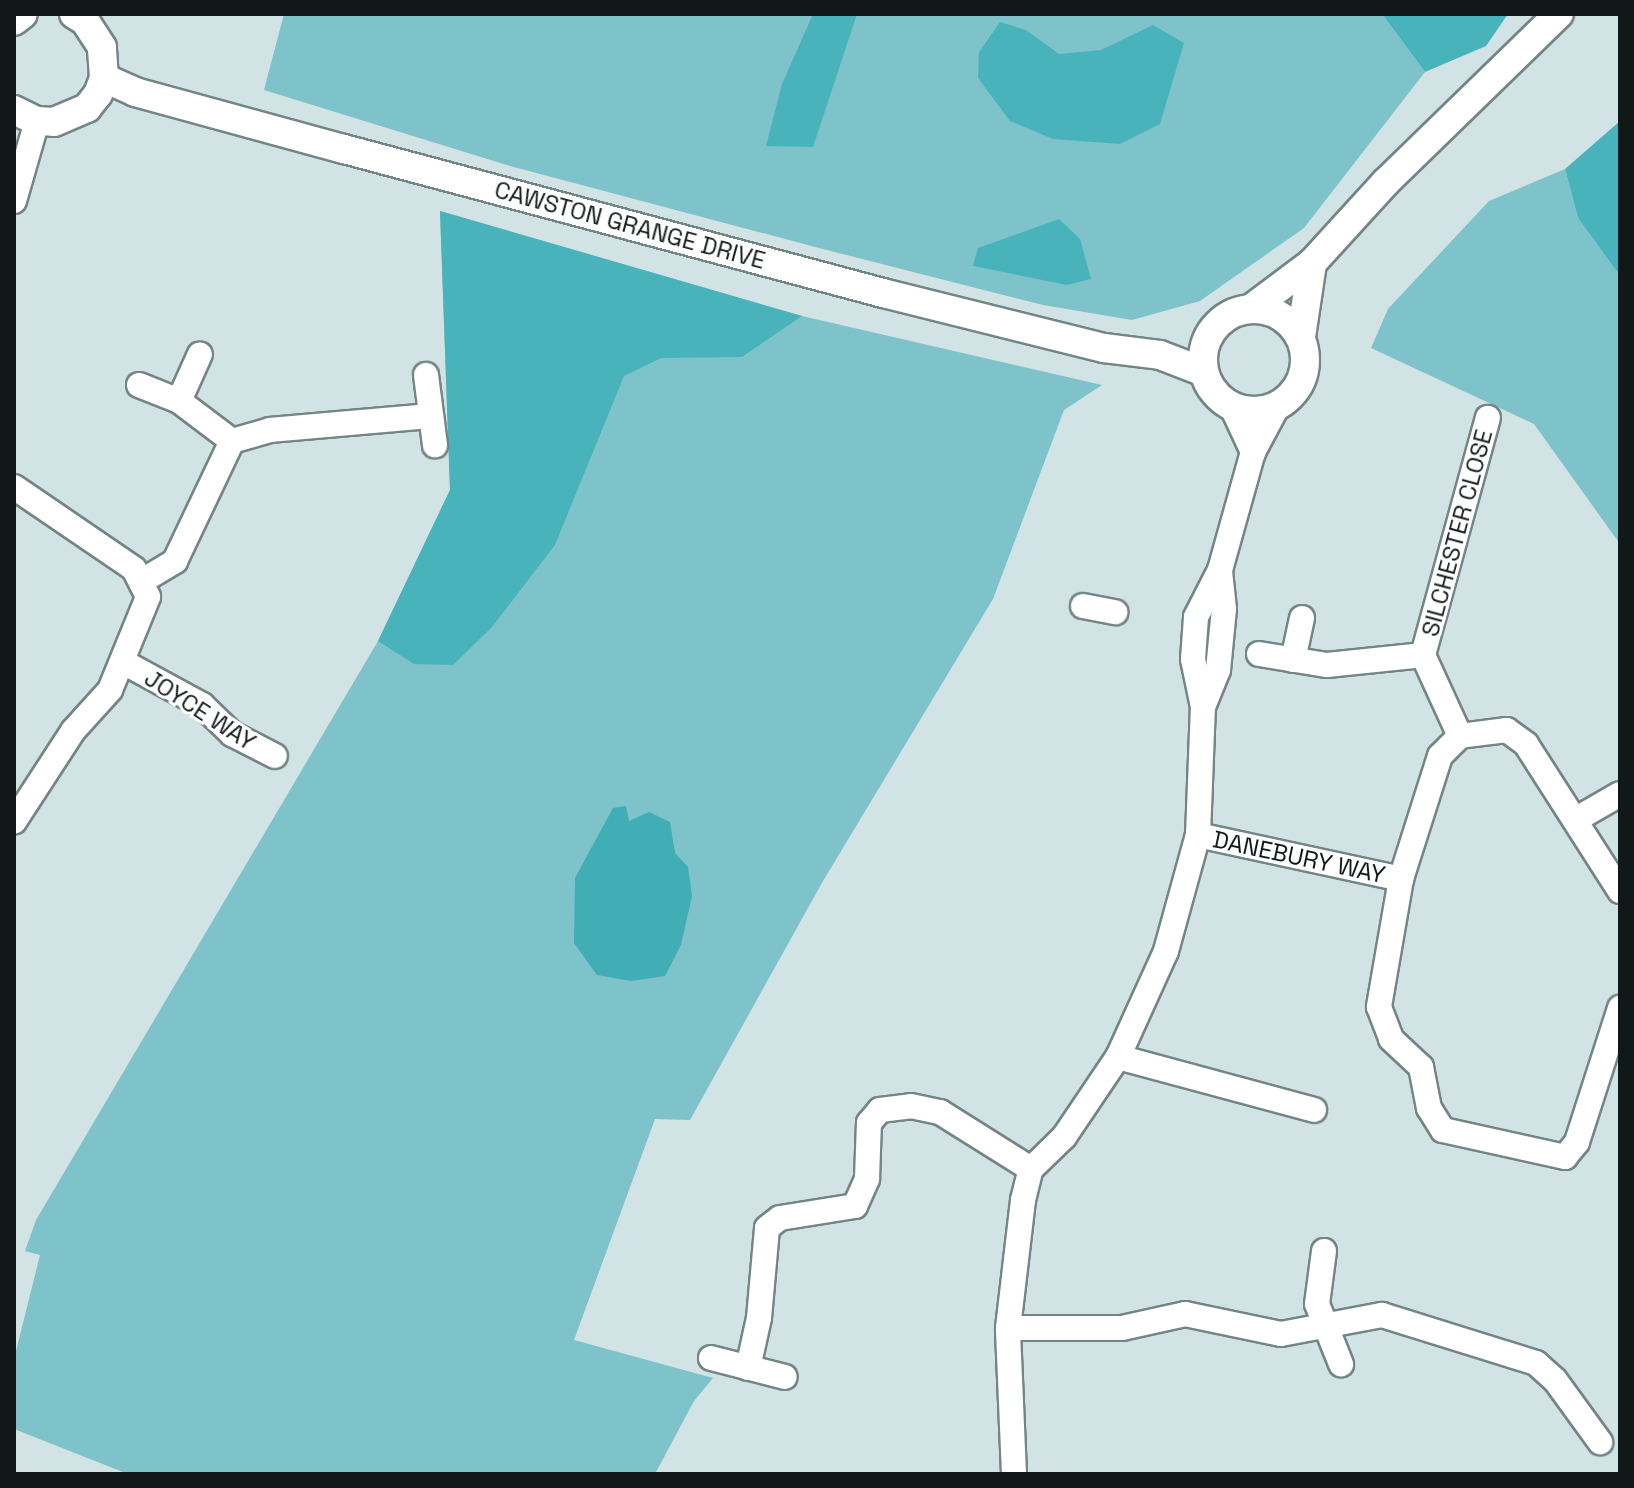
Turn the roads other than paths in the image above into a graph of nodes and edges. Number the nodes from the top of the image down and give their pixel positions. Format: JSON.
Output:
{"nodes":[{"id":1,"x":23,"y":14,"type":"edge"},
{"id":2,"x":74,"y":14,"type":"edge"},
{"id":3,"x":1555,"y":18,"type":"edge"},
{"id":4,"x":14,"y":21,"type":"edge"},
{"id":5,"x":104,"y":78,"type":"junction"},
{"id":6,"x":25,"y":115,"type":"edge"},
{"id":7,"x":14,"y":201,"type":"edge"},
{"id":8,"x":1312,"y":263,"type":"junction"},
{"id":9,"x":1252,"y":308,"type":"junction"},
{"id":10,"x":1213,"y":329,"type":"junction"},
{"id":11,"x":1301,"y":337,"type":"junction"},
{"id":12,"x":200,"y":354,"type":"dead end"},
{"id":13,"x":1160,"y":355,"type":"junction"},
{"id":14,"x":1204,"y":372,"type":"junction"},
{"id":15,"x":426,"y":375,"type":"dead end"},
{"id":16,"x":139,"y":385,"type":"dead end"},
{"id":17,"x":179,"y":401,"type":"junction"},
{"id":18,"x":1232,"y":407,"type":"junction"},
{"id":19,"x":1277,"y":407,"type":"junction"},
{"id":20,"x":429,"y":416,"type":"junction"},
{"id":21,"x":1488,"y":418,"type":"dead end"},
{"id":22,"x":232,"y":441,"type":"junction"},
{"id":23,"x":435,"y":445,"type":"dead end"},
{"id":24,"x":1253,"y":452,"type":"junction"},
{"id":25,"x":14,"y":487,"type":"edge"},
{"id":26,"x":142,"y":581,"type":"junction"},
{"id":27,"x":1083,"y":606,"type":"dead end"},
{"id":28,"x":1115,"y":612,"type":"dead end"},
{"id":29,"x":1302,"y":618,"type":"dead end"},
{"id":30,"x":1259,"y":654,"type":"dead end"},
{"id":31,"x":1423,"y":655,"type":"junction"},
{"id":32,"x":1293,"y":660,"type":"junction"},
{"id":33,"x":125,"y":663,"type":"junction"},
{"id":34,"x":1460,"y":736,"type":"junction"},
{"id":35,"x":275,"y":756,"type":"dead end"},
{"id":36,"x":1620,"y":794,"type":"edge"},
{"id":37,"x":1575,"y":820,"type":"junction"},
{"id":38,"x":14,"y":822,"type":"edge"},
{"id":39,"x":1198,"y":835,"type":"junction"},
{"id":40,"x":1401,"y":879,"type":"junction"},
{"id":41,"x":1620,"y":891,"type":"edge"},
{"id":42,"x":1619,"y":1021,"type":"edge"},
{"id":43,"x":1118,"y":1057,"type":"junction"},
{"id":44,"x":1314,"y":1110,"type":"dead end"},
{"id":45,"x":1031,"y":1169,"type":"junction"},
{"id":46,"x":1324,"y":1251,"type":"dead end"},
{"id":47,"x":1326,"y":1324,"type":"junction"},
{"id":48,"x":1008,"y":1328,"type":"junction"},
{"id":49,"x":711,"y":1358,"type":"dead end"},
{"id":50,"x":1341,"y":1364,"type":"dead end"},
{"id":51,"x":748,"y":1368,"type":"junction"},
{"id":52,"x":785,"y":1377,"type":"dead end"},
{"id":53,"x":1600,"y":1442,"type":"dead end"},
{"id":54,"x":1014,"y":1474,"type":"edge"}],
"edges":[{"from":1,"to":4,"type":"street"},
{"from":2,"to":5,"type":"street"},
{"from":3,"to":8,"type":"street"},
{"from":5,"to":6,"type":"street"},
{"from":5,"to":13,"type":"street","name":"CAWSTON GRANGE DRIVE"},
{"from":6,"to":7,"type":"street"},
{"from":8,"to":9,"type":"street"},
{"from":8,"to":11,"type":"street"},
{"from":9,"to":10,"type":"street"},
{"from":9,"to":11,"type":"street"},
{"from":10,"to":13,"type":"street"},
{"from":10,"to":14,"type":"street"},
{"from":11,"to":19,"type":"street"},
{"from":12,"to":17,"type":"street"},
{"from":13,"to":14,"type":"street","name":"CAWSTON GRANGE DRIVE"},
{"from":14,"to":18,"type":"street"},
{"from":15,"to":20,"type":"street"},
{"from":16,"to":17,"type":"street"},
{"from":17,"to":22,"type":"street"},
{"from":18,"to":19,"type":"street"},
{"from":18,"to":24,"type":"street"},
{"from":19,"to":24,"type":"street"},
{"from":20,"to":22,"type":"street"},
{"from":20,"to":23,"type":"street"},
{"from":21,"to":31,"type":"street","name":"SILCHESTER CLOSE"},
{"from":22,"to":26,"type":"street"},
{"from":24,"to":39,"type":"street"},
{"from":25,"to":26,"type":"street"},
{"from":26,"to":33,"type":"street"},
{"from":27,"to":28,"type":"street"},
{"from":29,"to":32,"type":"street"},
{"from":30,"to":32,"type":"street"},
{"from":31,"to":32,"type":"street"},
{"from":31,"to":34,"type":"street","name":"SILCHESTER CLOSE"},
{"from":33,"to":35,"type":"street","name":"JOYCE WAY"},
{"from":33,"to":38,"type":"street"},
{"from":34,"to":37,"type":"street"},
{"from":34,"to":40,"type":"street"},
{"from":36,"to":37,"type":"street"},
{"from":37,"to":41,"type":"street"},
{"from":39,"to":40,"type":"street","name":"DANEBURY WAY"},
{"from":39,"to":43,"type":"street"},
{"from":40,"to":42,"type":"street"},
{"from":43,"to":44,"type":"street"},
{"from":43,"to":45,"type":"street"},
{"from":45,"to":48,"type":"street"},
{"from":45,"to":51,"type":"street"},
{"from":46,"to":47,"type":"street"},
{"from":47,"to":48,"type":"street"},
{"from":47,"to":50,"type":"street"},
{"from":47,"to":53,"type":"street"},
{"from":48,"to":54,"type":"street"},
{"from":49,"to":51,"type":"street"},
{"from":51,"to":52,"type":"street"}]}
